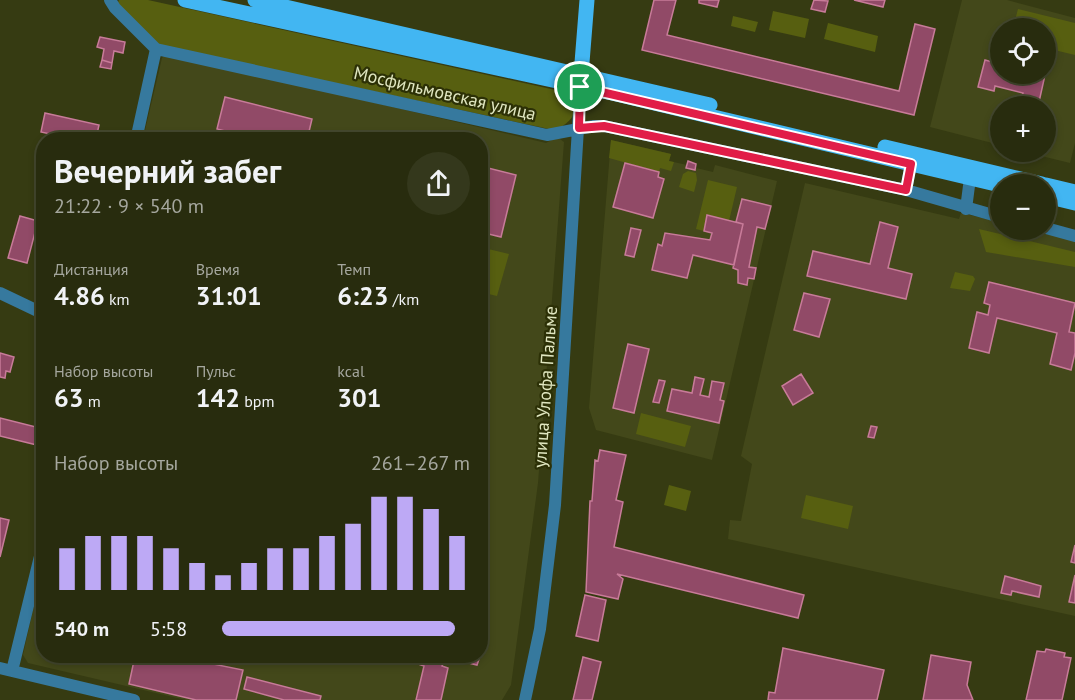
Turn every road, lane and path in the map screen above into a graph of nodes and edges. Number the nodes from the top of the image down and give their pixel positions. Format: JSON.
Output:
{"nodes":[{"id":1,"x":110,"y":0,"type":"edge"},
{"id":2,"x":185,"y":0,"type":"edge"},
{"id":3,"x":255,"y":0,"type":"edge"},
{"id":4,"x":587,"y":0,"type":"edge"},
{"id":5,"x":156,"y":49,"type":"junction"},
{"id":6,"x":581,"y":81,"type":"junction"},
{"id":7,"x":579,"y":128,"type":"junction"},
{"id":8,"x":138,"y":132,"type":"edge"},
{"id":9,"x":911,"y":164,"type":"junction"},
{"id":10,"x":995,"y":174,"type":"edge"},
{"id":11,"x":970,"y":178,"type":"junction"},
{"id":12,"x":990,"y":183,"type":"edge"},
{"id":13,"x":1056,"y":188,"type":"edge"},
{"id":14,"x":906,"y":190,"type":"junction"},
{"id":15,"x":1075,"y":192,"type":"edge"},
{"id":16,"x":1056,"y":198,"type":"edge"},
{"id":17,"x":1075,"y":203,"type":"edge"},
{"id":18,"x":966,"y":208,"type":"junction"},
{"id":19,"x":990,"y":214,"type":"edge"},
{"id":20,"x":1056,"y":231,"type":"edge"},
{"id":21,"x":1075,"y":236,"type":"edge"},
{"id":22,"x":0,"y":293,"type":"edge"},
{"id":23,"x":36,"y":310,"type":"edge"},
{"id":24,"x":36,"y":567,"type":"edge"},
{"id":25,"x":6,"y":670,"type":"edge"},
{"id":26,"x":531,"y":677,"type":"junction"},
{"id":27,"x":134,"y":700,"type":"edge"},
{"id":28,"x":518,"y":700,"type":"edge"},
{"id":29,"x":525,"y":700,"type":"edge"}],
"edges":[{"from":1,"to":5,"type":"street"},
{"from":2,"to":6,"type":"main road","name":"Мосфильмовская улица"},
{"from":3,"to":6,"type":"main road","name":"Мосфильмовская улица"},
{"from":4,"to":6,"type":"main road"},
{"from":5,"to":7,"type":"street","name":"Мосфильмовская улица"},
{"from":5,"to":8,"type":"street"},
{"from":6,"to":7,"type":"street","name":"улица Улофа Пальме"},
{"from":6,"to":9,"type":"main road","name":"Мосфильмовская улица"},
{"from":6,"to":10,"type":"main road","name":"Мосфильмовская улица"},
{"from":7,"to":14,"type":"street","name":"Мосфильмовская улица"},
{"from":7,"to":26,"type":"street","name":"улица Улофа Пальме"},
{"from":9,"to":11,"type":"main road","name":"Мосфильмовская улица"},
{"from":9,"to":14,"type":"street"},
{"from":11,"to":12,"type":"main road","name":"Мосфильмовская улица"},
{"from":11,"to":18,"type":"street"},
{"from":13,"to":15,"type":"main road","name":"Мосфильмовская улица"},
{"from":14,"to":18,"type":"street","name":"Мосфильмовская улица"},
{"from":16,"to":17,"type":"main road"},
{"from":18,"to":19,"type":"street","name":"Мосфильмовская улица"},
{"from":20,"to":21,"type":"street"},
{"from":22,"to":23,"type":"street"},
{"from":24,"to":25,"type":"street"},
{"from":25,"to":27,"type":"street"},
{"from":26,"to":28,"type":"street"},
{"from":26,"to":29,"type":"street","name":"улица Улофа Пальме"}]}
